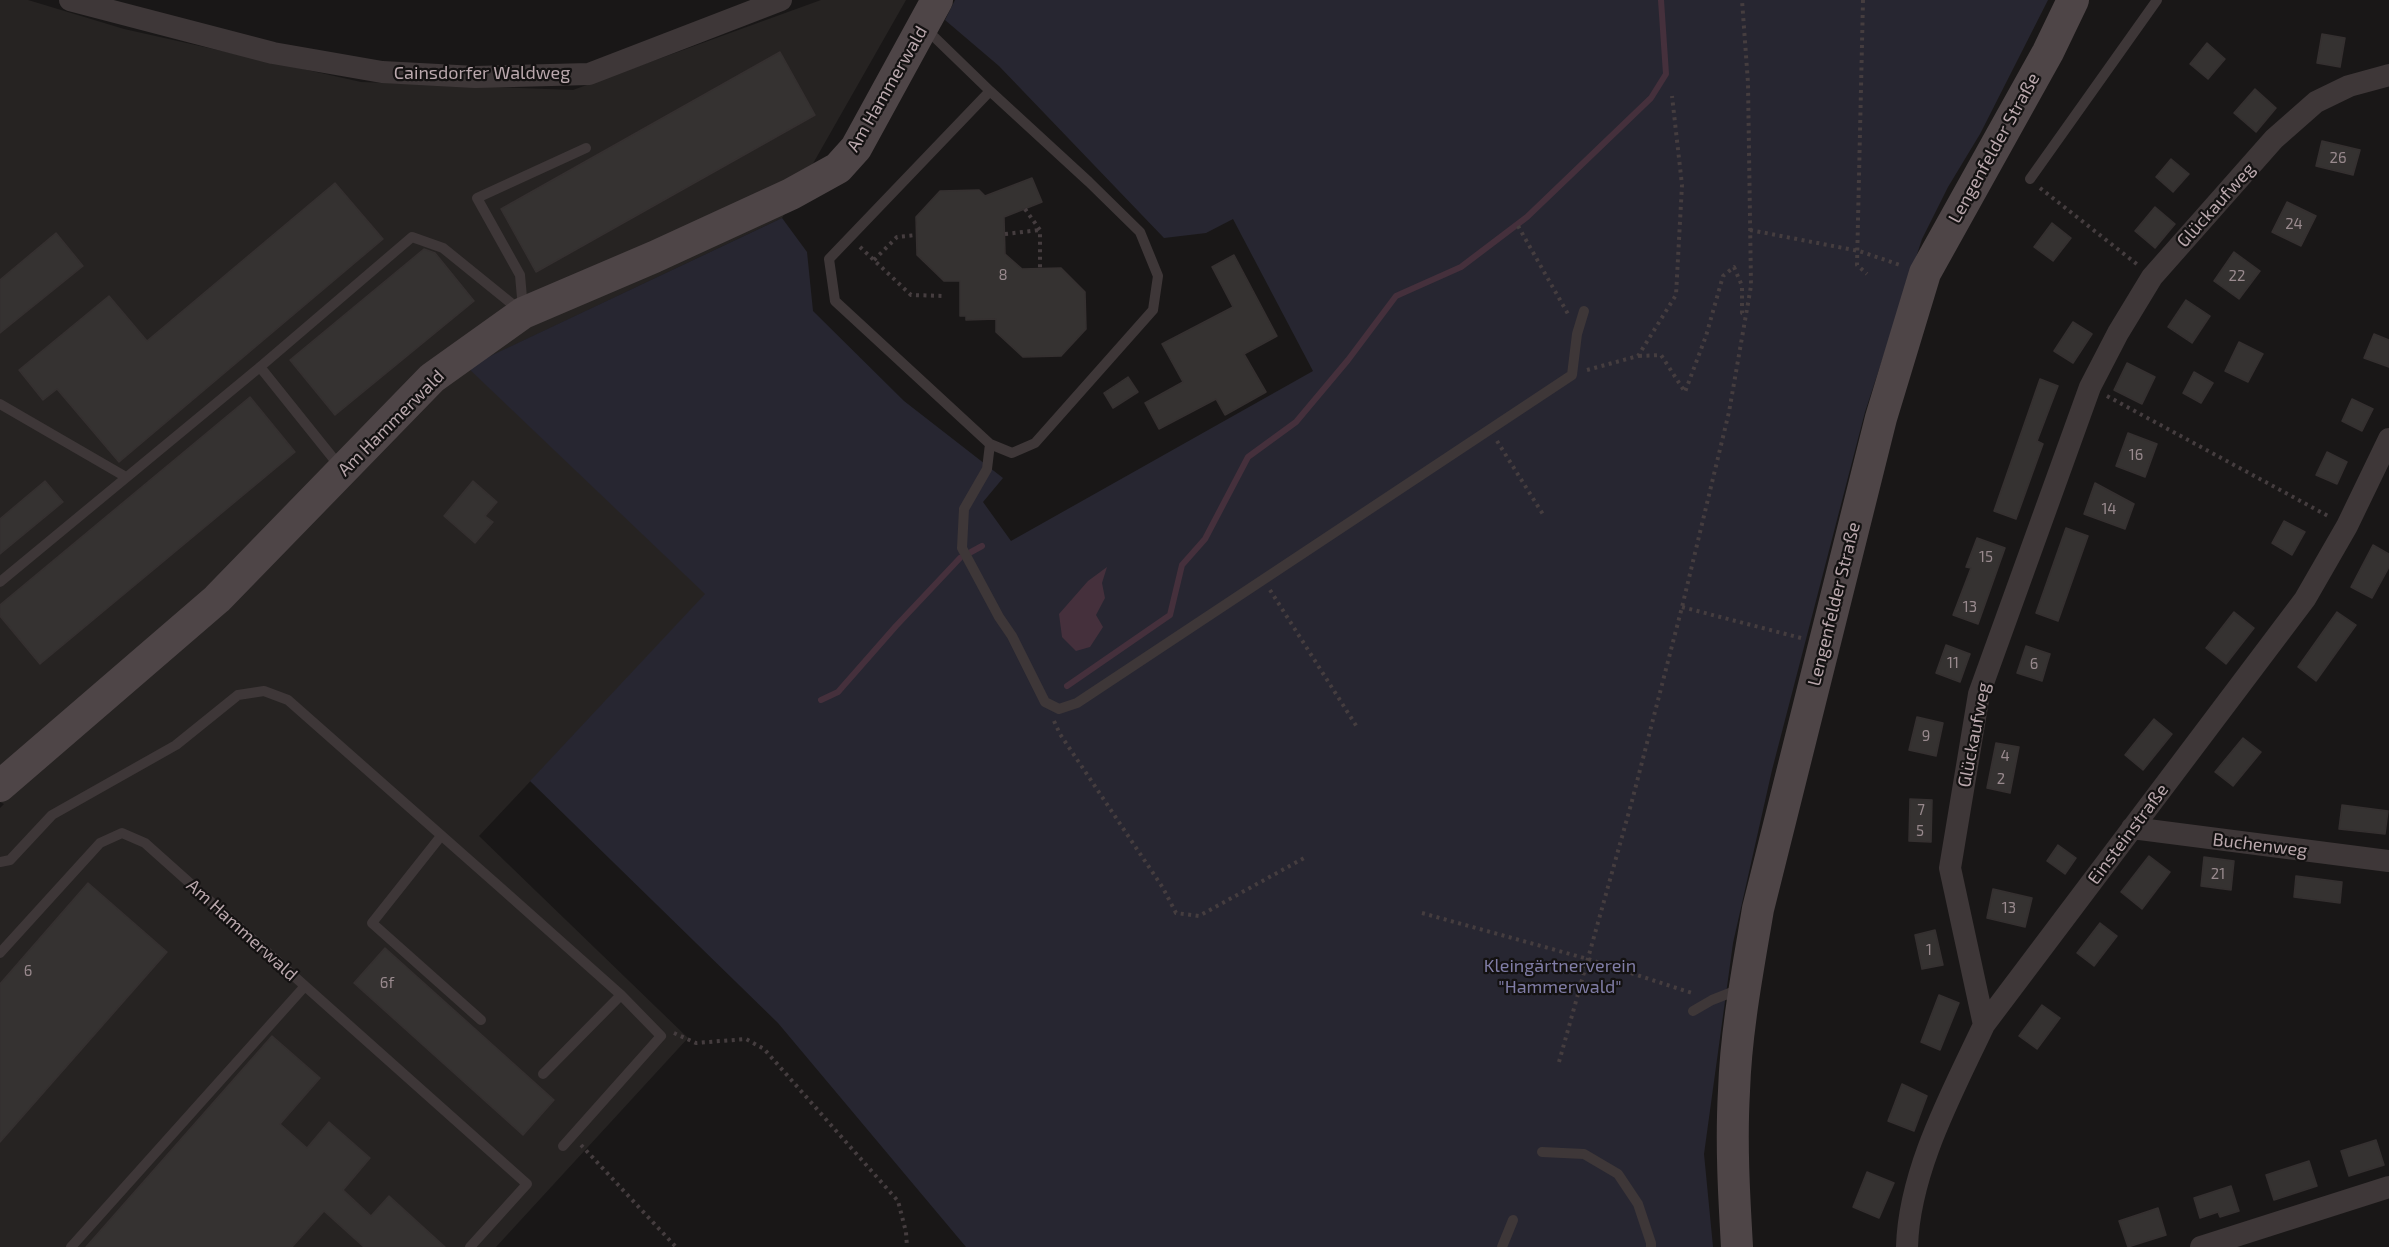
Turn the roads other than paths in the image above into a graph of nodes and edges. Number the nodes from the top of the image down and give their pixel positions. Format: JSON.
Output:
{"nodes":[{"id":1,"x":70,"y":0,"type":"edge"},
{"id":2,"x":782,"y":0,"type":"edge"},
{"id":3,"x":2073,"y":0,"type":"edge"},
{"id":4,"x":2157,"y":0,"type":"edge"},
{"id":5,"x":931,"y":14,"type":"edge"},
{"id":6,"x":2389,"y":75,"type":"edge"},
{"id":7,"x":990,"y":92,"type":"junction"},
{"id":8,"x":586,"y":148,"type":"dead end"},
{"id":9,"x":2030,"y":179,"type":"road end"},
{"id":10,"x":1584,"y":312,"type":"dead end"},
{"id":11,"x":524,"y":313,"type":"junction"},
{"id":12,"x":260,"y":367,"type":"junction"},
{"id":13,"x":0,"y":404,"type":"edge"},
{"id":14,"x":2389,"y":439,"type":"edge"},
{"id":15,"x":990,"y":444,"type":"junction"},
{"id":16,"x":343,"y":470,"type":"junction"},
{"id":17,"x":126,"y":477,"type":"junction"},
{"id":18,"x":0,"y":582,"type":"edge"},
{"id":19,"x":1,"y":782,"type":"edge"},
{"id":20,"x":2132,"y":828,"type":"junction"},
{"id":21,"x":441,"y":836,"type":"junction"},
{"id":22,"x":2389,"y":861,"type":"edge"},
{"id":23,"x":0,"y":862,"type":"edge"},
{"id":24,"x":0,"y":953,"type":"edge"},
{"id":25,"x":305,"y":986,"type":"junction"},
{"id":26,"x":1745,"y":987,"type":"junction"},
{"id":27,"x":621,"y":995,"type":"junction"},
{"id":28,"x":1693,"y":1011,"type":"dead end"},
{"id":29,"x":481,"y":1020,"type":"dead end"},
{"id":30,"x":1984,"y":1025,"type":"junction"},
{"id":31,"x":543,"y":1074,"type":"dead end"},
{"id":32,"x":563,"y":1146,"type":"dead end"},
{"id":33,"x":1542,"y":1152,"type":"dead end"},
{"id":34,"x":2389,"y":1187,"type":"edge"},
{"id":35,"x":1513,"y":1220,"type":"dead end"},
{"id":36,"x":71,"y":1247,"type":"edge"},
{"id":37,"x":470,"y":1247,"type":"edge"},
{"id":38,"x":1502,"y":1247,"type":"edge"},
{"id":39,"x":1651,"y":1247,"type":"edge"},
{"id":40,"x":1737,"y":1247,"type":"edge"},
{"id":41,"x":1907,"y":1247,"type":"edge"},
{"id":42,"x":2201,"y":1247,"type":"edge"}],
"edges":[{"from":1,"to":2,"type":"street","name":"Cainsdorfer Waldweg"},
{"from":3,"to":26,"type":"main road","name":"Lengenfelder Straße"},
{"from":4,"to":9,"type":"lane"},
{"from":5,"to":7,"type":"lane"},
{"from":5,"to":11,"type":"main road","name":"Am Hammerwald"},
{"from":6,"to":30,"type":"street","name":"Glückaufweg"},
{"from":7,"to":15,"type":"lane"},
{"from":7,"to":15,"type":"lane"},
{"from":8,"to":11,"type":"lane"},
{"from":10,"to":15,"type":"lane"},
{"from":11,"to":12,"type":"lane"},
{"from":11,"to":16,"type":"main road","name":"Am Hammerwald"},
{"from":12,"to":16,"type":"lane"},
{"from":12,"to":17,"type":"lane"},
{"from":13,"to":17,"type":"lane"},
{"from":14,"to":20,"type":"street","name":"Einsteinstraße"},
{"from":16,"to":19,"type":"main road","name":"Am Hammerwald"},
{"from":17,"to":18,"type":"lane"},
{"from":20,"to":22,"type":"street","name":"Buchenweg"},
{"from":20,"to":30,"type":"street","name":"Einsteinstraße"},
{"from":21,"to":23,"type":"lane"},
{"from":21,"to":27,"type":"lane"},
{"from":21,"to":29,"type":"lane"},
{"from":24,"to":25,"type":"lane","name":"Am Hammerwald"},
{"from":25,"to":36,"type":"lane","name":"Am Hammerwald"},
{"from":25,"to":37,"type":"lane"},
{"from":26,"to":28,"type":"lane"},
{"from":26,"to":40,"type":"main road","name":"Lengenfelder Straße"},
{"from":27,"to":31,"type":"lane"},
{"from":27,"to":32,"type":"lane"},
{"from":30,"to":41,"type":"street","name":"Einsteinstraße"},
{"from":33,"to":39,"type":"lane"},
{"from":34,"to":42,"type":"street"},
{"from":35,"to":38,"type":"lane"}]}
